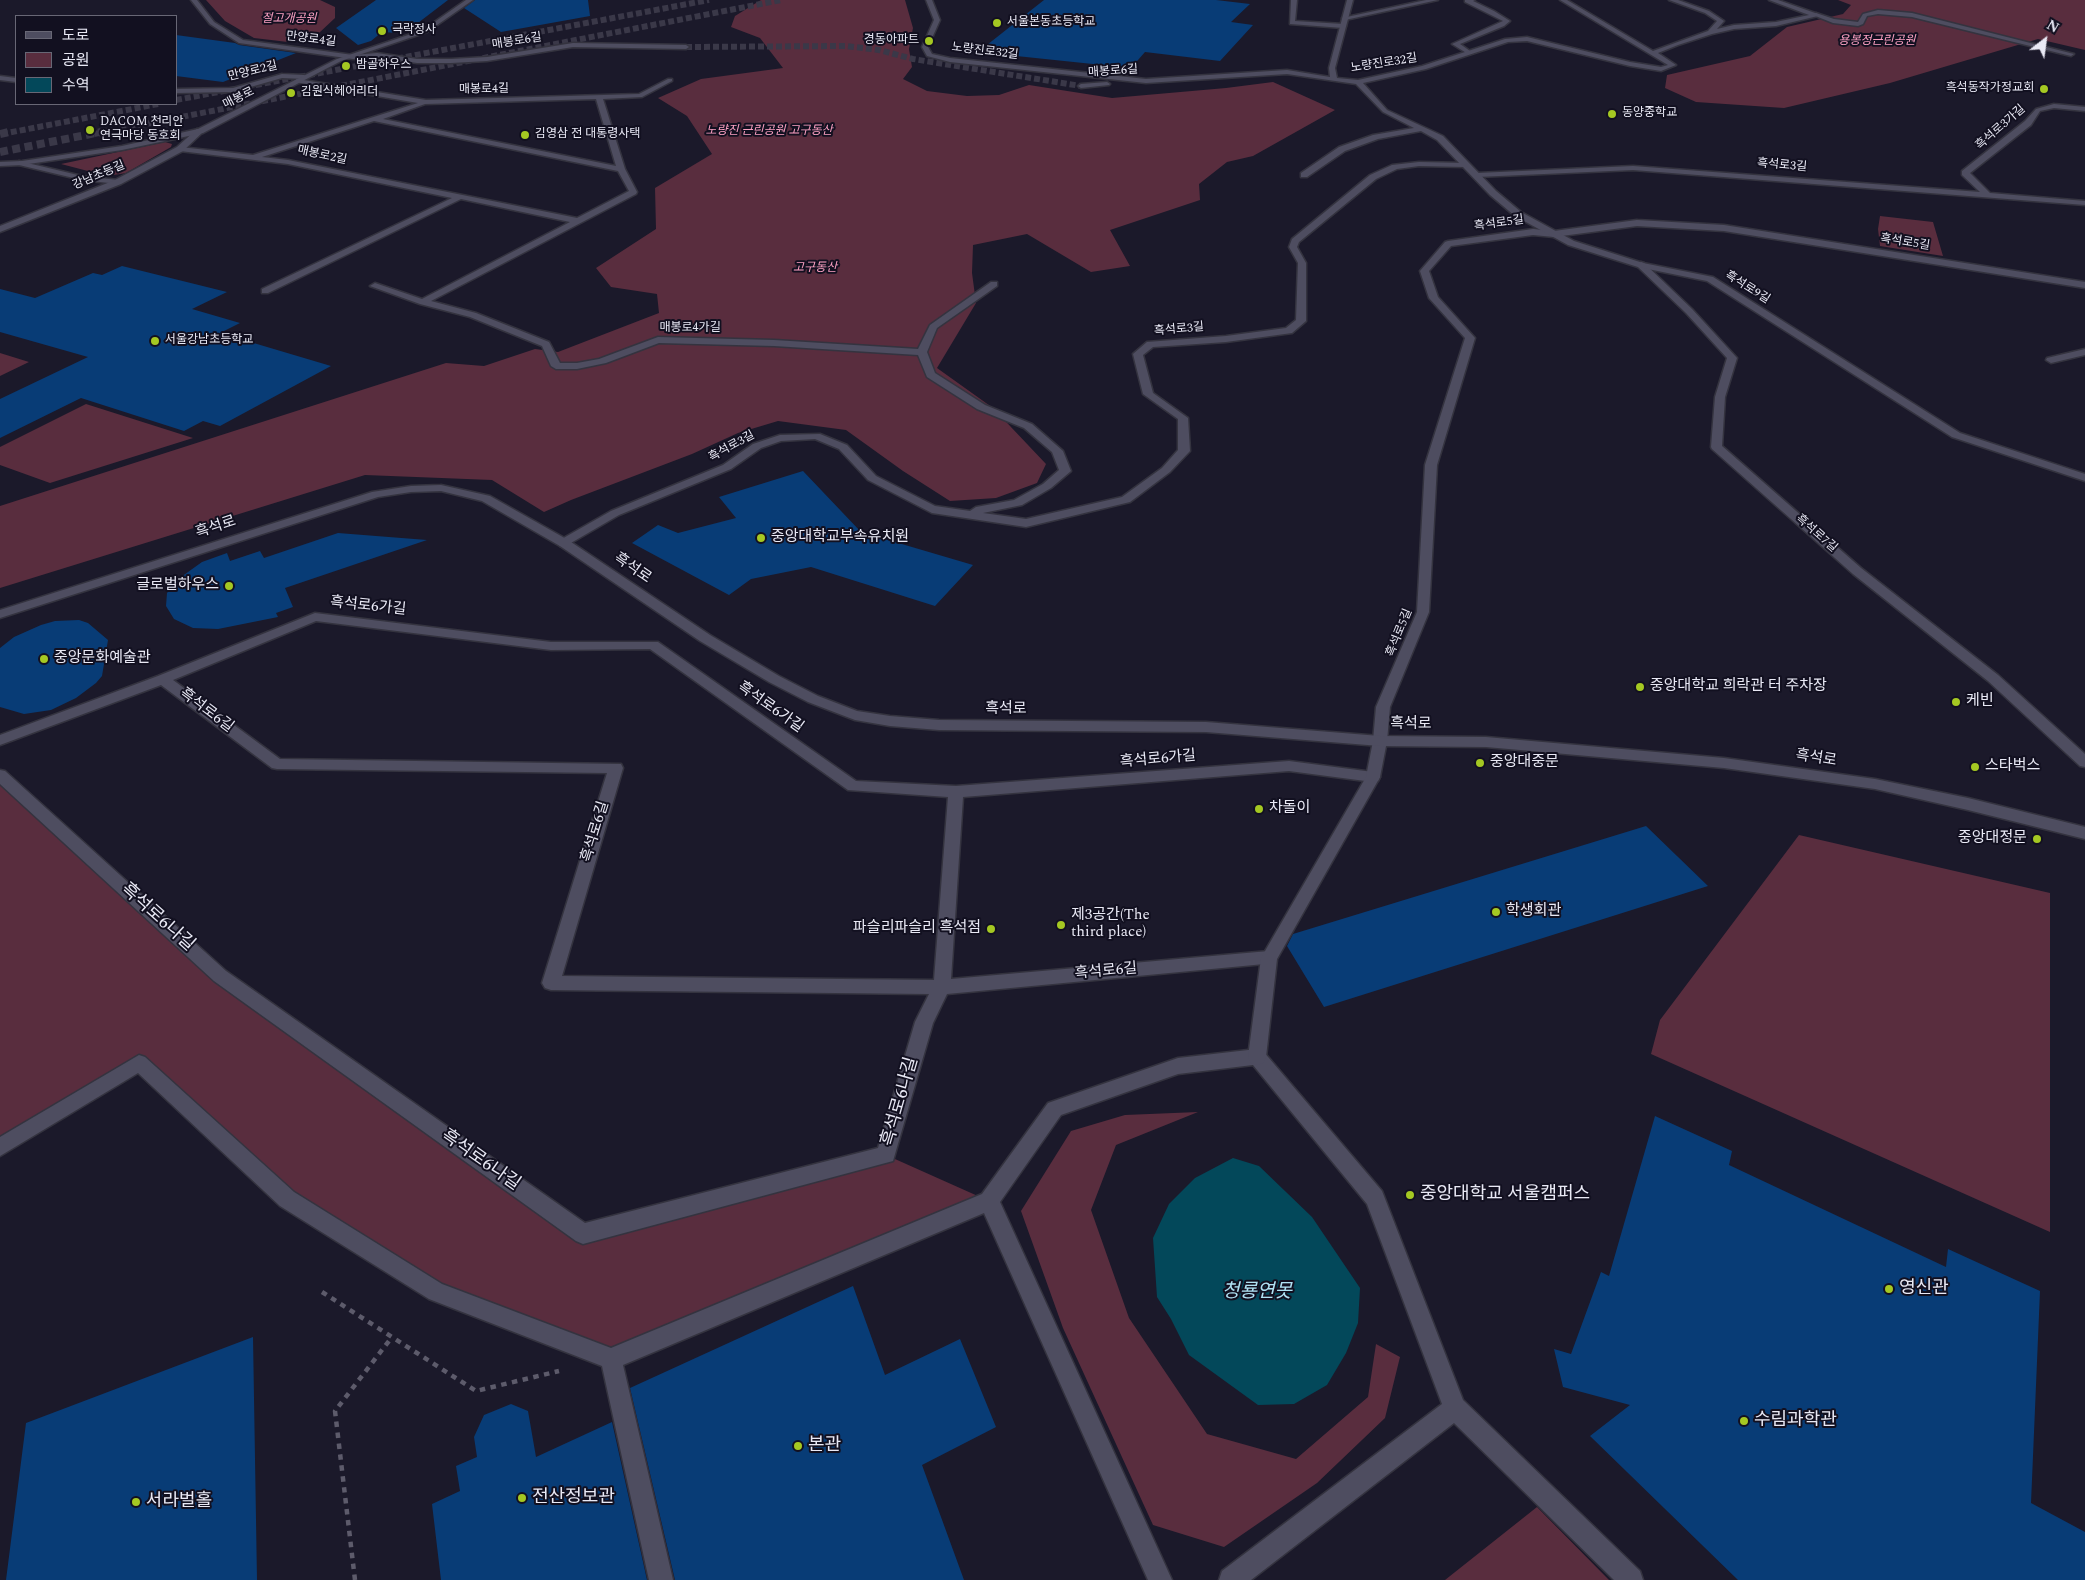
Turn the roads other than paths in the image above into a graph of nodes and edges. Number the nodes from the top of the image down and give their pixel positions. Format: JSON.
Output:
{"nodes":[{"id":1,"x":194,"y":0,"type":"edge"},
{"id":2,"x":470,"y":0,"type":"edge"},
{"id":3,"x":929,"y":0,"type":"edge"},
{"id":4,"x":1294,"y":0,"type":"edge"},
{"id":5,"x":1350,"y":0,"type":"edge"},
{"id":6,"x":1435,"y":0,"type":"edge"},
{"id":7,"x":1472,"y":0,"type":"edge"},
{"id":8,"x":1563,"y":0,"type":"edge"},
{"id":9,"x":1672,"y":0,"type":"edge"},
{"id":10,"x":1772,"y":0,"type":"edge"},
{"id":11,"x":1816,"y":15,"type":"junction"},
{"id":12,"x":1345,"y":18,"type":"junction"},
{"id":13,"x":1343,"y":26,"type":"junction"},
{"id":14,"x":1710,"y":32,"type":"junction"},
{"id":15,"x":686,"y":48,"type":"tunnel mouth"},
{"id":16,"x":1468,"y":52,"type":"junction"},
{"id":17,"x":1653,"y":53,"type":"junction"},
{"id":18,"x":2071,"y":54,"type":"dead end"},
{"id":19,"x":353,"y":57,"type":"junction"},
{"id":20,"x":304,"y":77,"type":"junction"},
{"id":21,"x":0,"y":78,"type":"edge"},
{"id":22,"x":15,"y":80,"type":"edge"},
{"id":23,"x":670,"y":80,"type":"dead end"},
{"id":24,"x":1334,"y":80,"type":"junction"},
{"id":25,"x":296,"y":82,"type":"junction"},
{"id":26,"x":1146,"y":82,"type":"junction"},
{"id":27,"x":1358,"y":82,"type":"junction"},
{"id":28,"x":1081,"y":86,"type":"tunnel mouth"},
{"id":29,"x":178,"y":91,"type":"edge"},
{"id":30,"x":599,"y":98,"type":"junction"},
{"id":31,"x":426,"y":102,"type":"junction"},
{"id":32,"x":2085,"y":109,"type":"edge"},
{"id":33,"x":374,"y":119,"type":"junction"},
{"id":34,"x":1422,"y":129,"type":"junction"},
{"id":35,"x":200,"y":131,"type":"junction"},
{"id":36,"x":180,"y":149,"type":"junction"},
{"id":37,"x":249,"y":158,"type":"junction"},
{"id":38,"x":22,"y":163,"type":"junction"},
{"id":39,"x":0,"y":164,"type":"edge"},
{"id":40,"x":1465,"y":165,"type":"junction"},
{"id":41,"x":622,"y":169,"type":"junction"},
{"id":42,"x":1304,"y":175,"type":"dead end"},
{"id":43,"x":1477,"y":175,"type":"junction"},
{"id":44,"x":118,"y":182,"type":"junction"},
{"id":45,"x":1987,"y":195,"type":"junction"},
{"id":46,"x":458,"y":198,"type":"junction"},
{"id":47,"x":2085,"y":203,"type":"edge"},
{"id":48,"x":579,"y":221,"type":"junction"},
{"id":49,"x":0,"y":229,"type":"edge"},
{"id":50,"x":1554,"y":234,"type":"junction"},
{"id":51,"x":1641,"y":265,"type":"junction"},
{"id":52,"x":994,"y":284,"type":"dead end"},
{"id":53,"x":2085,"y":285,"type":"edge"},
{"id":54,"x":375,"y":286,"type":"dead end"},
{"id":55,"x":265,"y":291,"type":"dead end"},
{"id":56,"x":423,"y":302,"type":"junction"},
{"id":57,"x":922,"y":352,"type":"junction"},
{"id":58,"x":2085,"y":352,"type":"edge"},
{"id":59,"x":2051,"y":360,"type":"dead end"},
{"id":60,"x":2085,"y":478,"type":"edge"},
{"id":61,"x":964,"y":513,"type":"junction"},
{"id":62,"x":564,"y":543,"type":"junction"},
{"id":63,"x":0,"y":614,"type":"edge"},
{"id":64,"x":163,"y":679,"type":"junction"},
{"id":65,"x":0,"y":740,"type":"edge"},
{"id":66,"x":1380,"y":741,"type":"junction"},
{"id":67,"x":2085,"y":762,"type":"edge"},
{"id":68,"x":0,"y":775,"type":"edge"},
{"id":69,"x":1373,"y":777,"type":"junction"},
{"id":70,"x":956,"y":792,"type":"junction"},
{"id":71,"x":2085,"y":833,"type":"edge"},
{"id":72,"x":1269,"y":958,"type":"junction"},
{"id":73,"x":942,"y":987,"type":"junction"},
{"id":74,"x":1256,"y":1057,"type":"junction"},
{"id":75,"x":0,"y":1147,"type":"edge"},
{"id":76,"x":989,"y":1201,"type":"junction"},
{"id":77,"x":610,"y":1359,"type":"junction"},
{"id":78,"x":1455,"y":1408,"type":"junction"},
{"id":79,"x":661,"y":1580,"type":"edge"},
{"id":80,"x":1160,"y":1580,"type":"edge"},
{"id":81,"x":1231,"y":1580,"type":"edge"},
{"id":82,"x":1631,"y":1580,"type":"edge"}],
"edges":[{"from":1,"to":19,"type":"street","name":"만양로4길"},
{"from":2,"to":19,"type":"street","name":"매봉로"},
{"from":3,"to":26,"type":"street","name":"노량진로32길"},
{"from":4,"to":13,"type":"street"},
{"from":5,"to":12,"type":"street"},
{"from":6,"to":12,"type":"street"},
{"from":7,"to":16,"type":"street"},
{"from":8,"to":17,"type":"street"},
{"from":9,"to":14,"type":"street"},
{"from":10,"to":11,"type":"street"},
{"from":11,"to":14,"type":"street"},
{"from":11,"to":18,"type":"street"},
{"from":12,"to":13,"type":"street"},
{"from":13,"to":24,"type":"street"},
{"from":14,"to":17,"type":"street"},
{"from":15,"to":19,"type":"street","name":"매봉로6길"},
{"from":16,"to":17,"type":"street","name":"노량진로32길"},
{"from":16,"to":27,"type":"street","name":"노량진로32길"},
{"from":19,"to":20,"type":"street","name":"매봉로"},
{"from":20,"to":25,"type":"street","name":"매봉로"},
{"from":20,"to":29,"type":"street","name":"만양로2길"},
{"from":21,"to":22,"type":"street"},
{"from":23,"to":30,"type":"street","name":"매봉로4길"},
{"from":24,"to":26,"type":"street","name":"노량진로32길"},
{"from":24,"to":27,"type":"street","name":"노량진로32길"},
{"from":25,"to":31,"type":"street","name":"매봉로4길"},
{"from":25,"to":35,"type":"street","name":"매봉로"},
{"from":26,"to":28,"type":"street","name":"매봉로6길"},
{"from":27,"to":34,"type":"street","name":"흑석로9길"},
{"from":30,"to":31,"type":"street","name":"매봉로4길"},
{"from":30,"to":41,"type":"street"},
{"from":31,"to":33,"type":"street"},
{"from":32,"to":45,"type":"street","name":"흑석로3가길"},
{"from":33,"to":37,"type":"street"},
{"from":33,"to":41,"type":"street"},
{"from":34,"to":40,"type":"street","name":"흑석로9길"},
{"from":34,"to":42,"type":"street"},
{"from":35,"to":36,"type":"street","name":"강남초등길"},
{"from":35,"to":38,"type":"street","name":"매봉로"},
{"from":36,"to":37,"type":"street","name":"매봉로2길"},
{"from":36,"to":44,"type":"street","name":"강남초등길"},
{"from":37,"to":46,"type":"street","name":"매봉로2길"},
{"from":38,"to":39,"type":"street","name":"매봉로"},
{"from":38,"to":44,"type":"street"},
{"from":40,"to":43,"type":"street","name":"흑석로9길"},
{"from":40,"to":61,"type":"street","name":"흑석로3길"},
{"from":41,"to":48,"type":"street"},
{"from":43,"to":45,"type":"street","name":"흑석로3길"},
{"from":43,"to":50,"type":"street","name":"흑석로9길"},
{"from":44,"to":49,"type":"street","name":"강남초등길"},
{"from":45,"to":47,"type":"street","name":"흑석로3길"},
{"from":46,"to":48,"type":"street","name":"매봉로2길"},
{"from":46,"to":55,"type":"street"},
{"from":48,"to":56,"type":"street"},
{"from":50,"to":51,"type":"street","name":"흑석로9길"},
{"from":50,"to":53,"type":"street","name":"흑석로5길"},
{"from":50,"to":66,"type":"street","name":"흑석로5길"},
{"from":51,"to":60,"type":"street","name":"흑석로9길"},
{"from":51,"to":67,"type":"street","name":"흑석로7길"},
{"from":52,"to":57,"type":"street"},
{"from":54,"to":56,"type":"street","name":"매봉로4가길"},
{"from":56,"to":57,"type":"street","name":"매봉로4가길"},
{"from":57,"to":61,"type":"street","name":"흑석로3길"},
{"from":58,"to":59,"type":"street"},
{"from":61,"to":62,"type":"street","name":"흑석로3길"},
{"from":62,"to":63,"type":"street","name":"흑석로"},
{"from":62,"to":66,"type":"street","name":"흑석로"},
{"from":64,"to":65,"type":"street"},
{"from":64,"to":70,"type":"street","name":"흑석로6가길"},
{"from":64,"to":73,"type":"street","name":"흑석로6길"},
{"from":66,"to":69,"type":"street"},
{"from":66,"to":71,"type":"street","name":"흑석로"},
{"from":68,"to":73,"type":"street","name":"흑석로6나길"},
{"from":69,"to":70,"type":"street","name":"흑석로6가길"},
{"from":69,"to":72,"type":"street"},
{"from":70,"to":73,"type":"street"},
{"from":72,"to":73,"type":"street","name":"흑석로6길"},
{"from":72,"to":74,"type":"street"},
{"from":74,"to":76,"type":"street"},
{"from":74,"to":78,"type":"street"},
{"from":75,"to":77,"type":"street"},
{"from":76,"to":77,"type":"street"},
{"from":76,"to":80,"type":"street"},
{"from":77,"to":79,"type":"street"},
{"from":78,"to":81,"type":"street"},
{"from":78,"to":82,"type":"street"}]}
